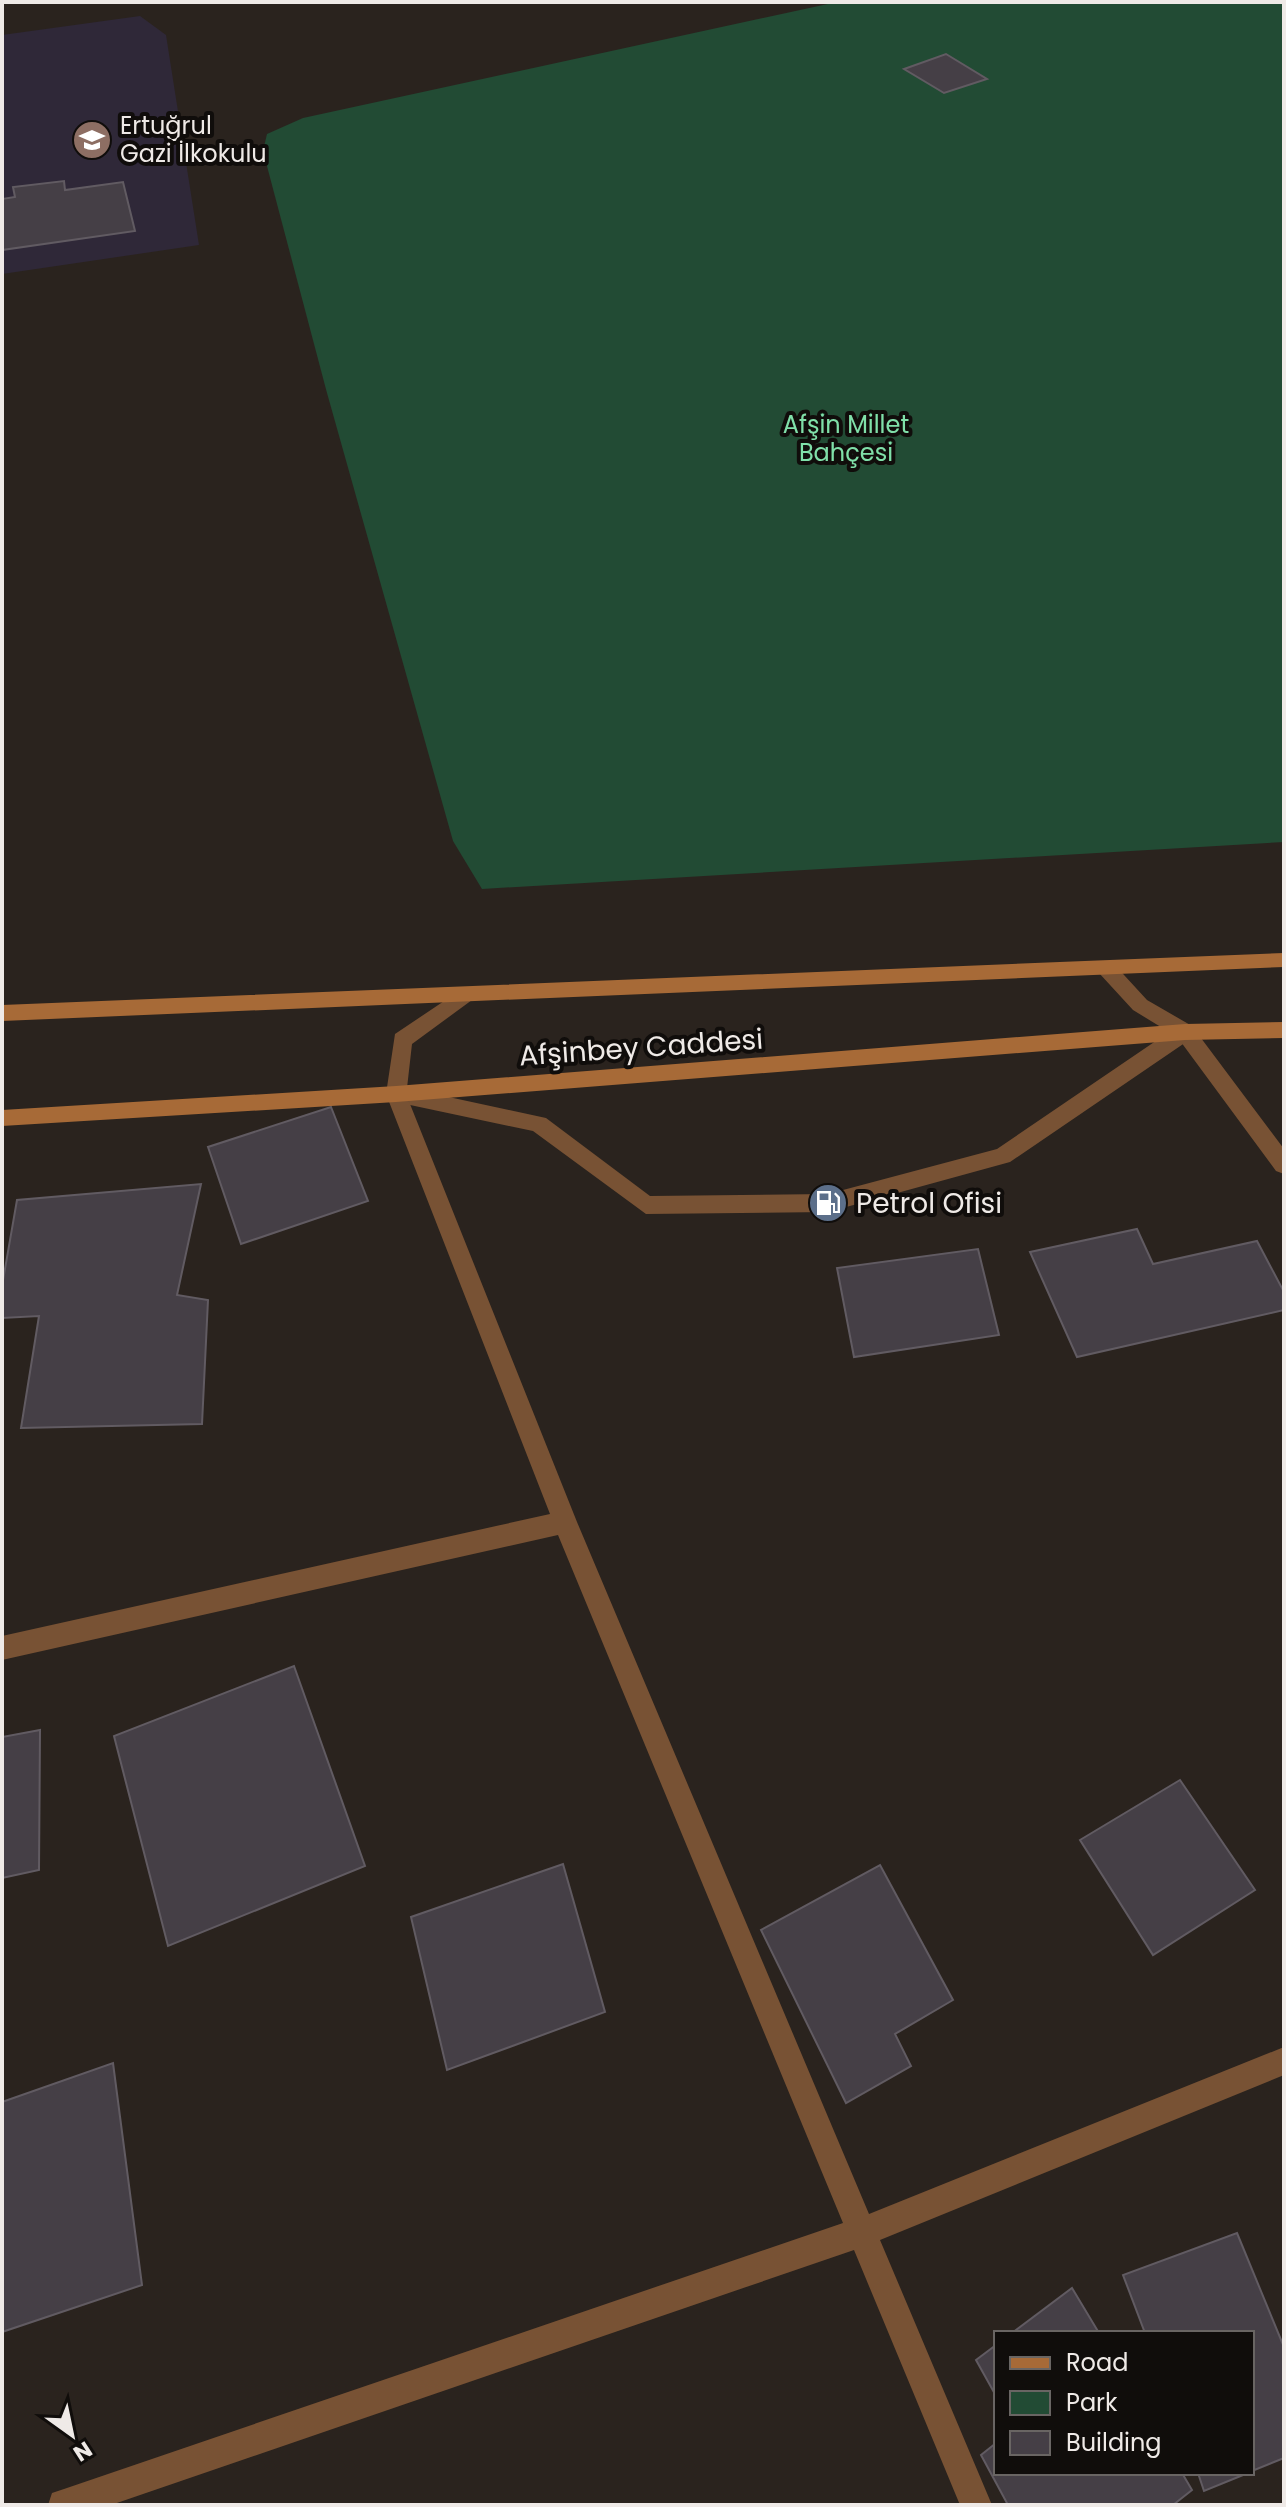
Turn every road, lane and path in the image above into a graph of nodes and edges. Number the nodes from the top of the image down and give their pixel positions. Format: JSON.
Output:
{"nodes":[{"id":1,"x":1284,"y":960,"type":"edge"},
{"id":2,"x":1106,"y":968,"type":"junction"},
{"id":3,"x":465,"y":995,"type":"junction"},
{"id":4,"x":2,"y":1013,"type":"edge"},
{"id":5,"x":1284,"y":1030,"type":"edge"},
{"id":6,"x":1185,"y":1032,"type":"junction"},
{"id":7,"x":396,"y":1094,"type":"junction"},
{"id":8,"x":2,"y":1118,"type":"edge"},
{"id":9,"x":1284,"y":1165,"type":"edge"},
{"id":10,"x":565,"y":1522,"type":"junction"},
{"id":11,"x":2,"y":1648,"type":"edge"},
{"id":12,"x":1284,"y":2061,"type":"edge"},
{"id":13,"x":864,"y":2231,"type":"junction"},
{"id":14,"x":64,"y":2505,"type":"edge"},
{"id":15,"x":976,"y":2505,"type":"edge"}],
"edges":[{"from":1,"to":2,"type":"main road","name":"Afşinbey Caddesi"},
{"from":2,"to":3,"type":"main road","name":"Afşinbey Caddesi"},
{"from":2,"to":6,"type":"street"},
{"from":3,"to":4,"type":"main road","name":"Afşinbey Caddesi"},
{"from":3,"to":7,"type":"street"},
{"from":5,"to":6,"type":"main road","name":"Afşinbey Caddesi"},
{"from":6,"to":7,"type":"main road","name":"Afşinbey Caddesi"},
{"from":6,"to":7,"type":"street"},
{"from":6,"to":9,"type":"street"},
{"from":7,"to":8,"type":"main road","name":"Afşinbey Caddesi"},
{"from":7,"to":10,"type":"street"},
{"from":10,"to":11,"type":"street"},
{"from":10,"to":13,"type":"street"},
{"from":12,"to":13,"type":"street"},
{"from":13,"to":14,"type":"street"},
{"from":13,"to":15,"type":"street"}]}
